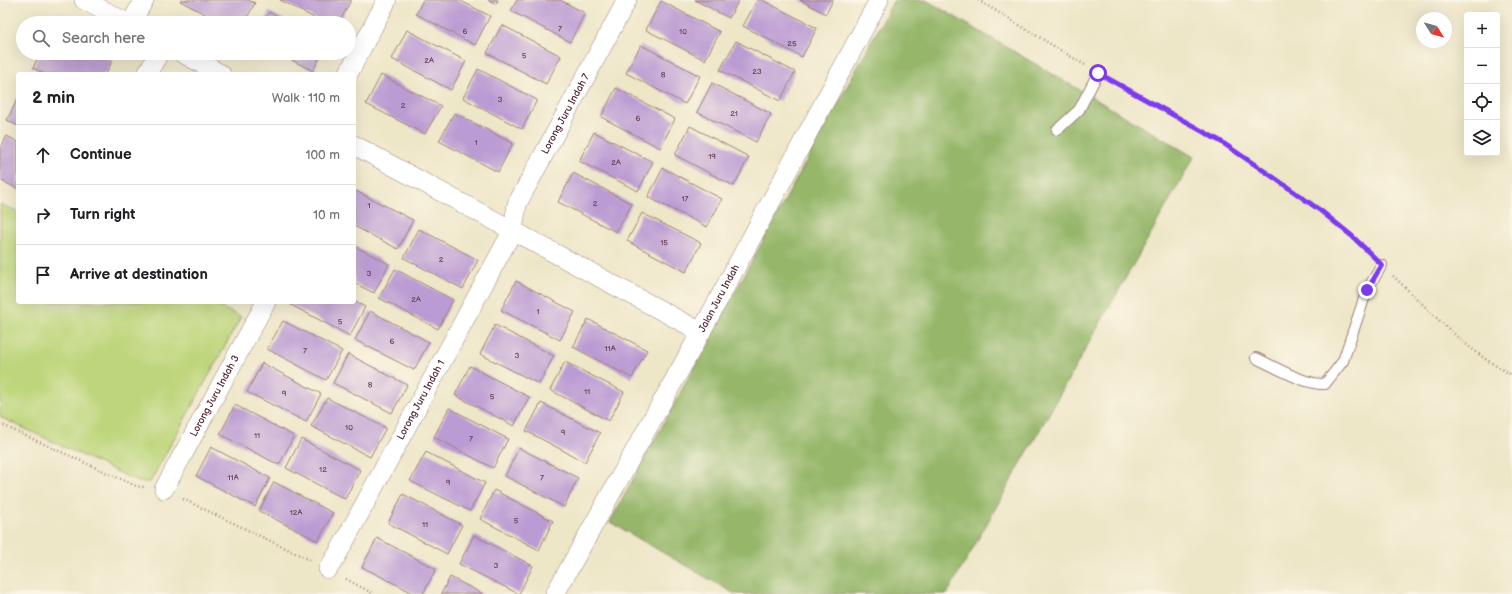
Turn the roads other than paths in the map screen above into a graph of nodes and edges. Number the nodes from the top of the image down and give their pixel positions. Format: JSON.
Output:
{"nodes":[{"id":1,"x":84,"y":0,"type":"edge"},
{"id":2,"x":144,"y":0,"type":"edge"},
{"id":3,"x":387,"y":0,"type":"edge"},
{"id":4,"x":627,"y":0,"type":"edge"},
{"id":5,"x":879,"y":0,"type":"edge"},
{"id":6,"x":114,"y":16,"type":"edge"},
{"id":7,"x":136,"y":16,"type":"edge"},
{"id":8,"x":356,"y":59,"type":"edge"},
{"id":9,"x":155,"y":60,"type":"edge"},
{"id":10,"x":195,"y":60,"type":"edge"},
{"id":11,"x":355,"y":60,"type":"edge"},
{"id":12,"x":148,"y":72,"type":"edge"},
{"id":13,"x":217,"y":72,"type":"edge"},
{"id":14,"x":349,"y":72,"type":"edge"},
{"id":15,"x":1098,"y":73,"type":"road end"},
{"id":16,"x":1057,"y":130,"type":"dead end"},
{"id":17,"x":356,"y":146,"type":"edge"},
{"id":18,"x":513,"y":230,"type":"junction"},
{"id":19,"x":1382,"y":265,"type":"road end"},
{"id":20,"x":265,"y":304,"type":"edge"},
{"id":21,"x":701,"y":332,"type":"junction"},
{"id":22,"x":1256,"y":358,"type":"dead end"},
{"id":23,"x":164,"y":489,"type":"road end"},
{"id":24,"x":328,"y":569,"type":"road end"},
{"id":25,"x":554,"y":594,"type":"edge"}],
"edges":[{"from":1,"to":6,"type":"street"},
{"from":2,"to":7,"type":"street"},
{"from":3,"to":8,"type":"street"},
{"from":4,"to":18,"type":"street","name":"Lorong Juru Indah 7"},
{"from":5,"to":21,"type":"street","name":"Jalan Juru Indah"},
{"from":9,"to":12,"type":"street"},
{"from":10,"to":13,"type":"street"},
{"from":11,"to":14,"type":"street"},
{"from":15,"to":16,"type":"lane"},
{"from":17,"to":18,"type":"street"},
{"from":18,"to":21,"type":"street"},
{"from":18,"to":24,"type":"street","name":"Lorong Juru Indah 1"},
{"from":19,"to":22,"type":"lane"},
{"from":20,"to":23,"type":"street","name":"Lorong Juru Indah 3"},
{"from":21,"to":25,"type":"street","name":"Jalan Juru Indah"}]}
